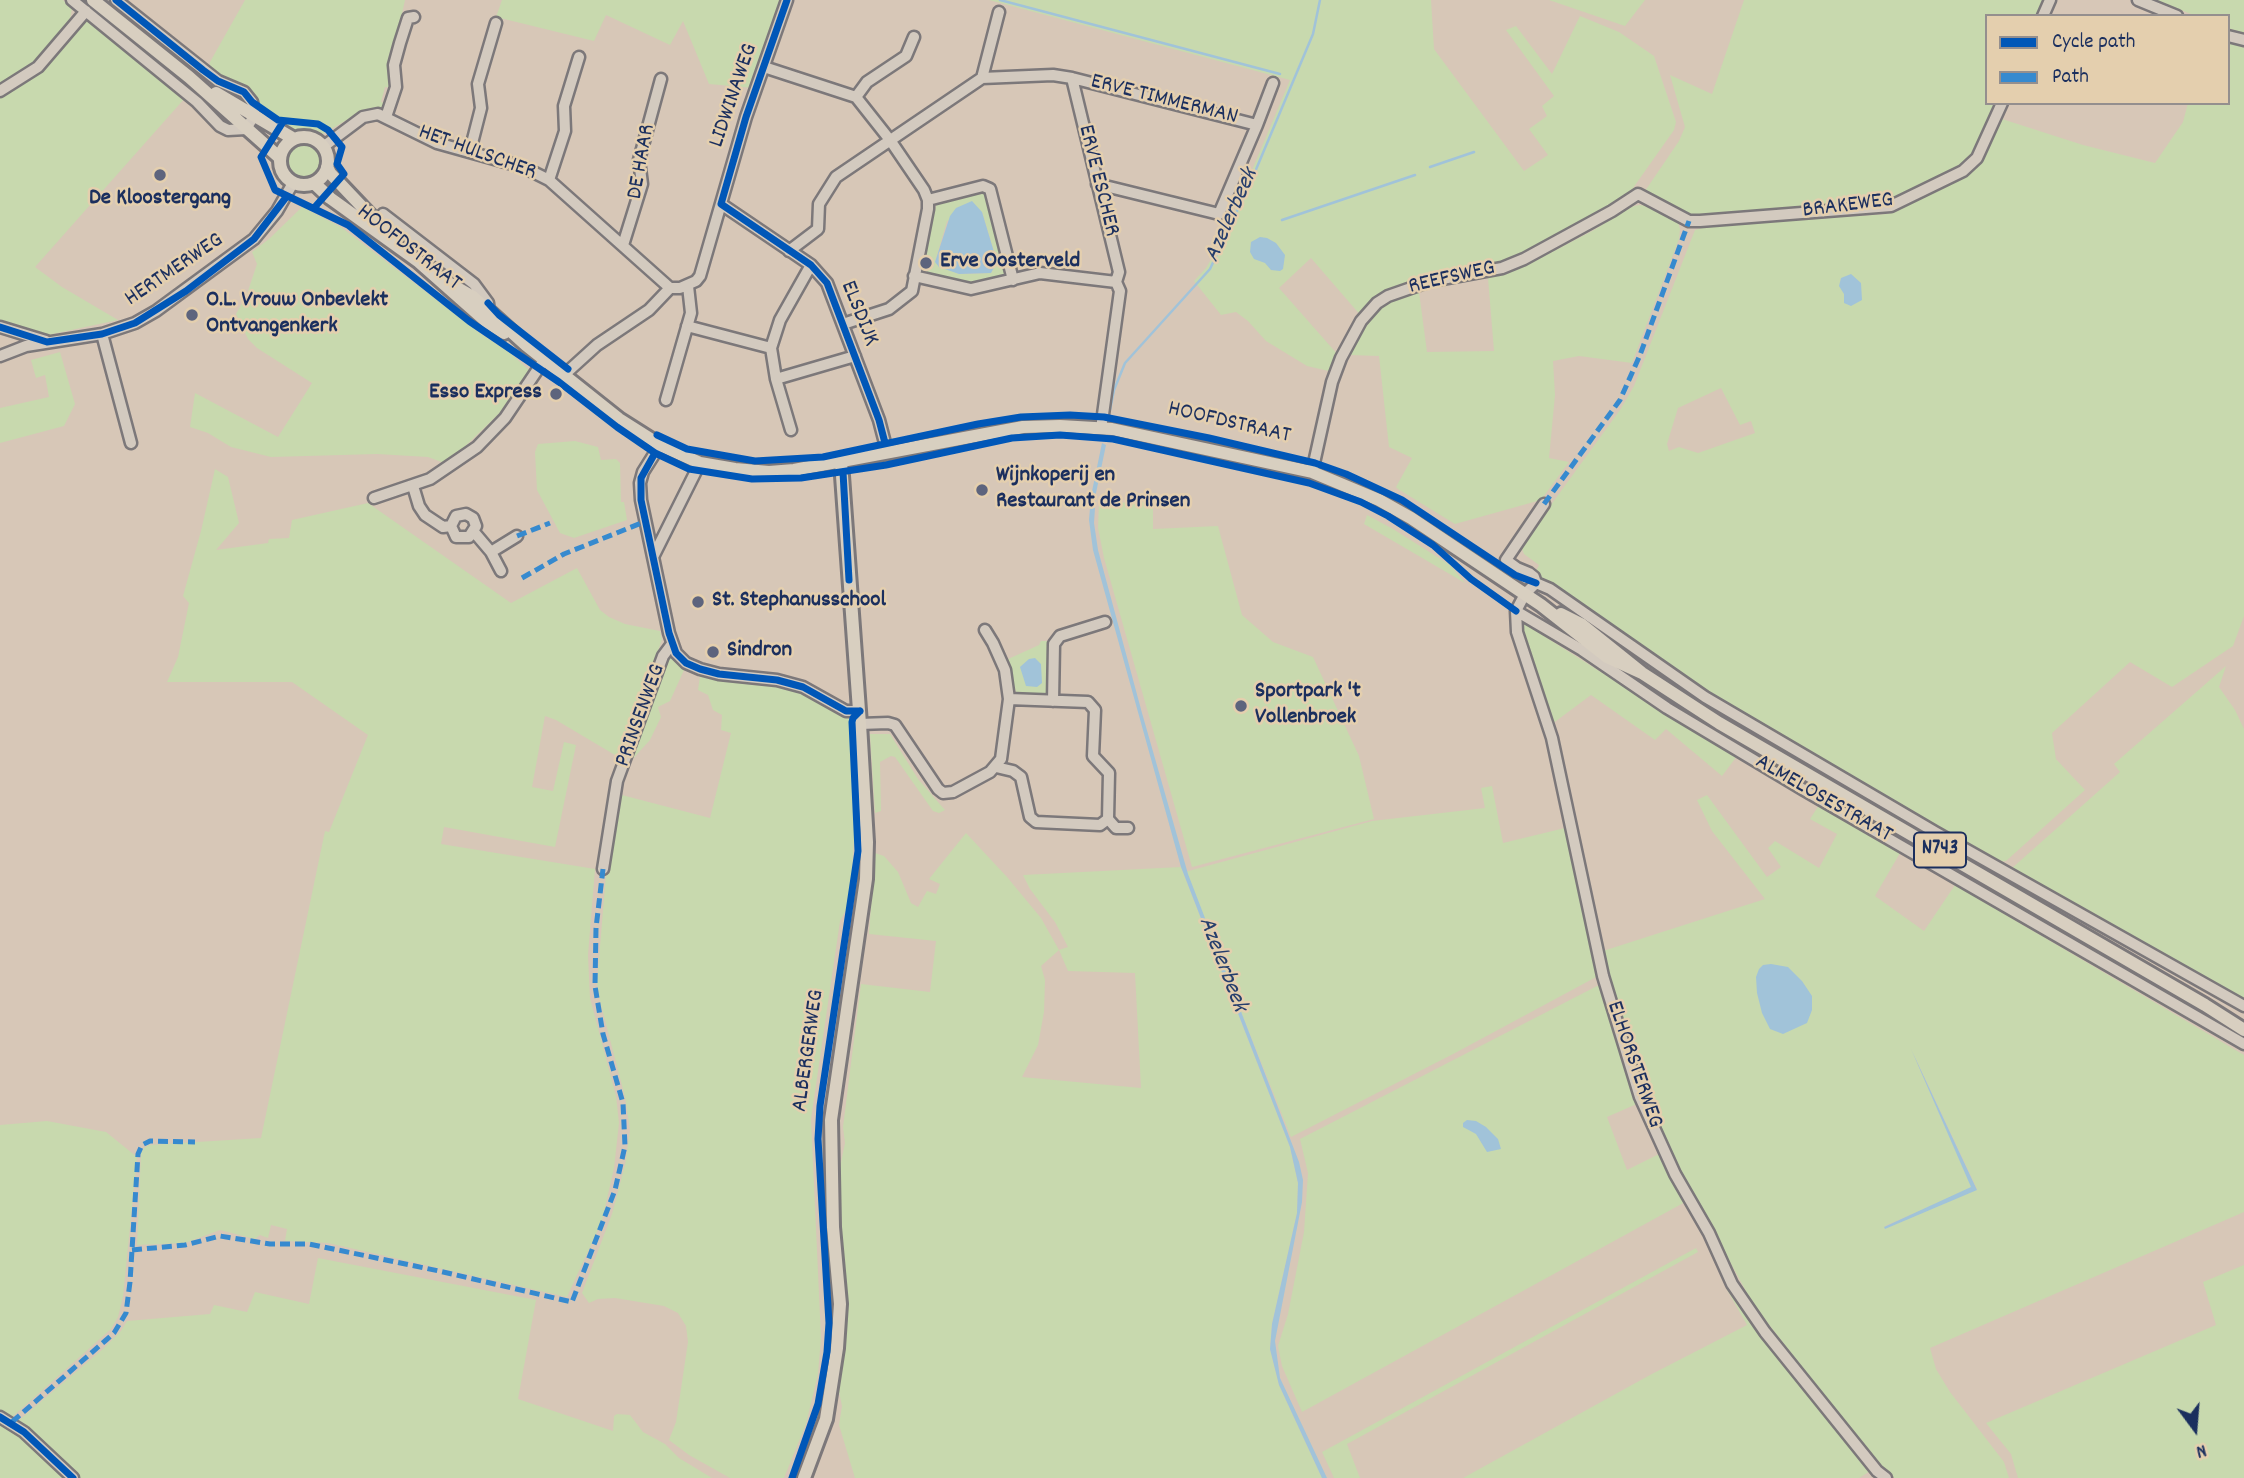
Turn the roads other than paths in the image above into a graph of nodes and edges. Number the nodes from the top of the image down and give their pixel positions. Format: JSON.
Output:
{"nodes":[{"id":1,"x":72,"y":0,"type":"edge"},
{"id":2,"x":116,"y":0,"type":"edge"},
{"id":3,"x":788,"y":0,"type":"edge"},
{"id":4,"x":2138,"y":0,"type":"edge"},
{"id":5,"x":89,"y":6,"type":"edge"},
{"id":6,"x":999,"y":12,"type":"dead end"},
{"id":7,"x":2173,"y":14,"type":"edge"},
{"id":8,"x":414,"y":17,"type":"dead end"},
{"id":9,"x":496,"y":23,"type":"dead end"},
{"id":10,"x":914,"y":37,"type":"dead end"},
{"id":11,"x":579,"y":57,"type":"dead end"},
{"id":12,"x":764,"y":67,"type":"junction"},
{"id":13,"x":189,"y":77,"type":"junction"},
{"id":14,"x":982,"y":78,"type":"junction"},
{"id":15,"x":1072,"y":78,"type":"junction"},
{"id":16,"x":661,"y":79,"type":"dead end"},
{"id":17,"x":1273,"y":83,"type":"dead end"},
{"id":18,"x":0,"y":91,"type":"edge"},
{"id":19,"x":856,"y":97,"type":"junction"},
{"id":20,"x":2001,"y":105,"type":"edge"},
{"id":21,"x":254,"y":117,"type":"junction"},
{"id":22,"x":386,"y":117,"type":"junction"},
{"id":23,"x":1257,"y":125,"type":"junction"},
{"id":24,"x":246,"y":129,"type":"junction"},
{"id":25,"x":295,"y":139,"type":"junction"},
{"id":26,"x":890,"y":140,"type":"junction"},
{"id":27,"x":323,"y":147,"type":"junction"},
{"id":28,"x":470,"y":151,"type":"junction"},
{"id":29,"x":280,"y":158,"type":"junction"},
{"id":30,"x":327,"y":167,"type":"junction"},
{"id":31,"x":549,"y":180,"type":"junction"},
{"id":32,"x":293,"y":183,"type":"junction"},
{"id":33,"x":314,"y":183,"type":"junction"},
{"id":34,"x":1097,"y":184,"type":"junction"},
{"id":35,"x":928,"y":201,"type":"junction"},
{"id":36,"x":721,"y":204,"type":"junction"},
{"id":37,"x":383,"y":214,"type":"dead end"},
{"id":38,"x":1689,"y":220,"type":"joint"},
{"id":39,"x":389,"y":238,"type":"junction"},
{"id":40,"x":624,"y":245,"type":"junction"},
{"id":41,"x":429,"y":249,"type":"junction"},
{"id":42,"x":789,"y":251,"type":"junction"},
{"id":43,"x":419,"y":262,"type":"junction"},
{"id":44,"x":811,"y":265,"type":"junction"},
{"id":45,"x":914,"y":276,"type":"junction"},
{"id":46,"x":438,"y":277,"type":"junction"},
{"id":47,"x":1013,"y":280,"type":"junction"},
{"id":48,"x":1116,"y":282,"type":"junction"},
{"id":49,"x":688,"y":286,"type":"junction"},
{"id":50,"x":670,"y":288,"type":"junction"},
{"id":51,"x":489,"y":312,"type":"junction"},
{"id":52,"x":844,"y":324,"type":"junction"},
{"id":53,"x":687,"y":326,"type":"junction"},
{"id":54,"x":0,"y":327,"type":"edge"},
{"id":55,"x":102,"y":334,"type":"junction"},
{"id":56,"x":47,"y":342,"type":"junction"},
{"id":57,"x":526,"y":345,"type":"junction"},
{"id":58,"x":771,"y":348,"type":"junction"},
{"id":59,"x":0,"y":356,"type":"edge"},
{"id":60,"x":855,"y":356,"type":"junction"},
{"id":61,"x":544,"y":360,"type":"junction"},
{"id":62,"x":564,"y":375,"type":"junction"},
{"id":63,"x":776,"y":379,"type":"junction"},
{"id":64,"x":666,"y":400,"type":"dead end"},
{"id":65,"x":1101,"y":429,"type":"junction"},
{"id":66,"x":791,"y":430,"type":"dead end"},
{"id":67,"x":131,"y":443,"type":"dead end"},
{"id":68,"x":885,"y":443,"type":"dead end"},
{"id":69,"x":660,"y":445,"type":"junction"},
{"id":70,"x":841,"y":462,"type":"junction"},
{"id":71,"x":700,"y":463,"type":"junction"},
{"id":72,"x":1312,"y":472,"type":"junction"},
{"id":73,"x":413,"y":486,"type":"junction"},
{"id":74,"x":374,"y":498,"type":"dead end"},
{"id":75,"x":1544,"y":504,"type":"dead end"},
{"id":76,"x":451,"y":526,"type":"junction"},
{"id":77,"x":474,"y":532,"type":"junction"},
{"id":78,"x":517,"y":536,"type":"dead end"},
{"id":79,"x":491,"y":552,"type":"junction"},
{"id":80,"x":653,"y":557,"type":"junction"},
{"id":81,"x":501,"y":571,"type":"dead end"},
{"id":82,"x":1536,"y":583,"type":"junction"},
{"id":83,"x":1525,"y":594,"type":"junction"},
{"id":84,"x":1516,"y":611,"type":"junction"},
{"id":85,"x":1105,"y":622,"type":"dead end"},
{"id":86,"x":985,"y":630,"type":"dead end"},
{"id":87,"x":672,"y":644,"type":"junction"},
{"id":88,"x":1009,"y":699,"type":"junction"},
{"id":89,"x":1053,"y":701,"type":"junction"},
{"id":90,"x":860,"y":718,"type":"junction"},
{"id":91,"x":996,"y":767,"type":"junction"},
{"id":92,"x":1108,"y":820,"type":"junction"},
{"id":93,"x":1128,"y":828,"type":"dead end"},
{"id":94,"x":603,"y":869,"type":"dead end"},
{"id":95,"x":2205,"y":1004,"type":"junction"},
{"id":96,"x":2244,"y":1006,"type":"edge"},
{"id":97,"x":2244,"y":1022,"type":"edge"},
{"id":98,"x":2244,"y":1030,"type":"edge"},
{"id":99,"x":2244,"y":1044,"type":"edge"},
{"id":100,"x":0,"y":1417,"type":"edge"},
{"id":101,"x":72,"y":1478,"type":"edge"},
{"id":102,"x":804,"y":1478,"type":"edge"},
{"id":103,"x":1886,"y":1478,"type":"edge"}],
"edges":[{"from":1,"to":5,"type":"street"},
{"from":2,"to":21,"type":"street"},
{"from":3,"to":12,"type":"street","name":"LIDWINAWEG"},
{"from":4,"to":7,"type":"street"},
{"from":5,"to":13,"type":"main road"},
{"from":5,"to":18,"type":"street"},
{"from":5,"to":24,"type":"street"},
{"from":6,"to":14,"type":"street"},
{"from":8,"to":22,"type":"street"},
{"from":9,"to":28,"type":"street"},
{"from":10,"to":19,"type":"street"},
{"from":11,"to":31,"type":"street"},
{"from":12,"to":19,"type":"street"},
{"from":12,"to":36,"type":"street","name":"LIDWINAWEG"},
{"from":13,"to":21,"type":"main road"},
{"from":13,"to":24,"type":"main road"},
{"from":14,"to":15,"type":"street"},
{"from":14,"to":26,"type":"street"},
{"from":15,"to":23,"type":"street","name":"ERVE TIMMERMAN"},
{"from":15,"to":34,"type":"street","name":"ERVE ESCHER"},
{"from":16,"to":40,"type":"street","name":"DE HAAR"},
{"from":17,"to":23,"type":"street","name":"ERVE TIMMERMAN"},
{"from":19,"to":26,"type":"street"},
{"from":20,"to":38,"type":"street","name":"BRAKEWEG"},
{"from":21,"to":24,"type":"street"},
{"from":21,"to":25,"type":"main road"},
{"from":22,"to":27,"type":"street"},
{"from":22,"to":28,"type":"street","name":"HET HULSCHER"},
{"from":23,"to":34,"type":"street","name":"ERVE TIMMERMAN"},
{"from":24,"to":29,"type":"main road"},
{"from":25,"to":27,"type":"main road"},
{"from":25,"to":29,"type":"main road"},
{"from":26,"to":35,"type":"street"},
{"from":26,"to":42,"type":"street"},
{"from":27,"to":30,"type":"main road","number":"N743"},
{"from":28,"to":31,"type":"street","name":"HET HULSCHER"},
{"from":29,"to":32,"type":"main road"},
{"from":30,"to":33,"type":"main road"},
{"from":30,"to":39,"type":"main road","name":"HOOFDSTRAAT","number":"N743"},
{"from":31,"to":40,"type":"street","name":"HET HULSCHER"},
{"from":32,"to":33,"type":"main road"},
{"from":32,"to":55,"type":"street","name":"HERTMERWEG"},
{"from":33,"to":39,"type":"main road","name":"HOOFDSTRAAT","number":"N743"},
{"from":34,"to":48,"type":"street","name":"ERVE ESCHER"},
{"from":35,"to":45,"type":"street"},
{"from":35,"to":47,"type":"street"},
{"from":36,"to":42,"type":"street","name":"ELSDIJK"},
{"from":36,"to":49,"type":"street","name":"LIDWINAWEG"},
{"from":37,"to":41,"type":"street","name":"HOOFDSTRAAT"},
{"from":38,"to":72,"type":"street","name":"REEFSWEG"},
{"from":39,"to":43,"type":"main road","name":"HOOFDSTRAAT","number":"N743"},
{"from":40,"to":50,"type":"street","name":"HET HULSCHER"},
{"from":41,"to":43,"type":"street","name":"HOOFDSTRAAT"},
{"from":41,"to":51,"type":"street","name":"HOOFDSTRAAT"},
{"from":42,"to":44,"type":"street","name":"ELSDIJK"},
{"from":43,"to":46,"type":"main road","name":"HOOFDSTRAAT","number":"N743"},
{"from":44,"to":52,"type":"street","name":"ELSDIJK"},
{"from":44,"to":58,"type":"street"},
{"from":45,"to":47,"type":"street"},
{"from":45,"to":52,"type":"street"},
{"from":46,"to":51,"type":"main road","name":"HOOFDSTRAAT","number":"N743"},
{"from":46,"to":57,"type":"main road","name":"HOOFDSTRAAT","number":"N743"},
{"from":47,"to":48,"type":"street"},
{"from":48,"to":65,"type":"street","name":"ERVE ESCHER"},
{"from":49,"to":50,"type":"street"},
{"from":49,"to":53,"type":"street"},
{"from":50,"to":62,"type":"street"},
{"from":51,"to":57,"type":"main road","name":"HOOFDSTRAAT","number":"N743"},
{"from":52,"to":60,"type":"street","name":"ELSDIJK"},
{"from":53,"to":58,"type":"street"},
{"from":53,"to":64,"type":"street"},
{"from":54,"to":56,"type":"street"},
{"from":55,"to":56,"type":"street","name":"HERTMERWEG"},
{"from":55,"to":67,"type":"street"},
{"from":56,"to":59,"type":"street","name":"HERTMERWEG"},
{"from":57,"to":61,"type":"main road","name":"HOOFDSTRAAT","number":"N743"},
{"from":58,"to":63,"type":"street"},
{"from":60,"to":63,"type":"street"},
{"from":60,"to":68,"type":"street","name":"ELSDIJK"},
{"from":61,"to":62,"type":"main road","name":"HOOFDSTRAAT","number":"N743"},
{"from":61,"to":73,"type":"street"},
{"from":62,"to":69,"type":"main road","name":"HOOFDSTRAAT","number":"N743"},
{"from":63,"to":66,"type":"street"},
{"from":65,"to":70,"type":"main road","name":"HOOFDSTRAAT","number":"N743"},
{"from":65,"to":72,"type":"main road","name":"HOOFDSTRAAT","number":"N743"},
{"from":69,"to":71,"type":"main road","name":"HOOFDSTRAAT","number":"N743"},
{"from":69,"to":80,"type":"street"},
{"from":70,"to":71,"type":"main road","name":"HOOFDSTRAAT","number":"N743"},
{"from":70,"to":90,"type":"main road","name":"ALBERGERWEG"},
{"from":71,"to":80,"type":"street"},
{"from":72,"to":83,"type":"main road","name":"HOOFDSTRAAT","number":"N743"},
{"from":73,"to":74,"type":"street"},
{"from":73,"to":76,"type":"street"},
{"from":75,"to":82,"type":"street"},
{"from":76,"to":77,"type":"street"},
{"from":76,"to":77,"type":"street"},
{"from":77,"to":79,"type":"street"},
{"from":78,"to":79,"type":"street"},
{"from":79,"to":81,"type":"street"},
{"from":80,"to":87,"type":"street"},
{"from":82,"to":83,"type":"street"},
{"from":82,"to":96,"type":"street","name":"ALMELOSESTRAAT"},
{"from":83,"to":84,"type":"street"},
{"from":83,"to":95,"type":"main road","name":"ALMELOSESTRAAT","number":"N743"},
{"from":84,"to":99,"type":"street","name":"ALMELOSESTRAAT"},
{"from":84,"to":103,"type":"street","name":"ELHORSTERWEG"},
{"from":85,"to":89,"type":"street"},
{"from":86,"to":88,"type":"street"},
{"from":87,"to":90,"type":"street","name":"PRINSENWEG"},
{"from":87,"to":94,"type":"street","name":"PRINSENWEG"},
{"from":88,"to":89,"type":"street"},
{"from":88,"to":91,"type":"street"},
{"from":89,"to":92,"type":"street"},
{"from":90,"to":91,"type":"street","name":"PRINSENWEG"},
{"from":90,"to":102,"type":"main road","name":"ALBERGERWEG"},
{"from":91,"to":92,"type":"street"},
{"from":92,"to":93,"type":"street"},
{"from":95,"to":97,"type":"main road","name":"ALMELOSESTRAAT","number":"N743"},
{"from":95,"to":98,"type":"main road","name":"ALMELOSESTRAAT","number":"N743"},
{"from":100,"to":101,"type":"street"}]}
